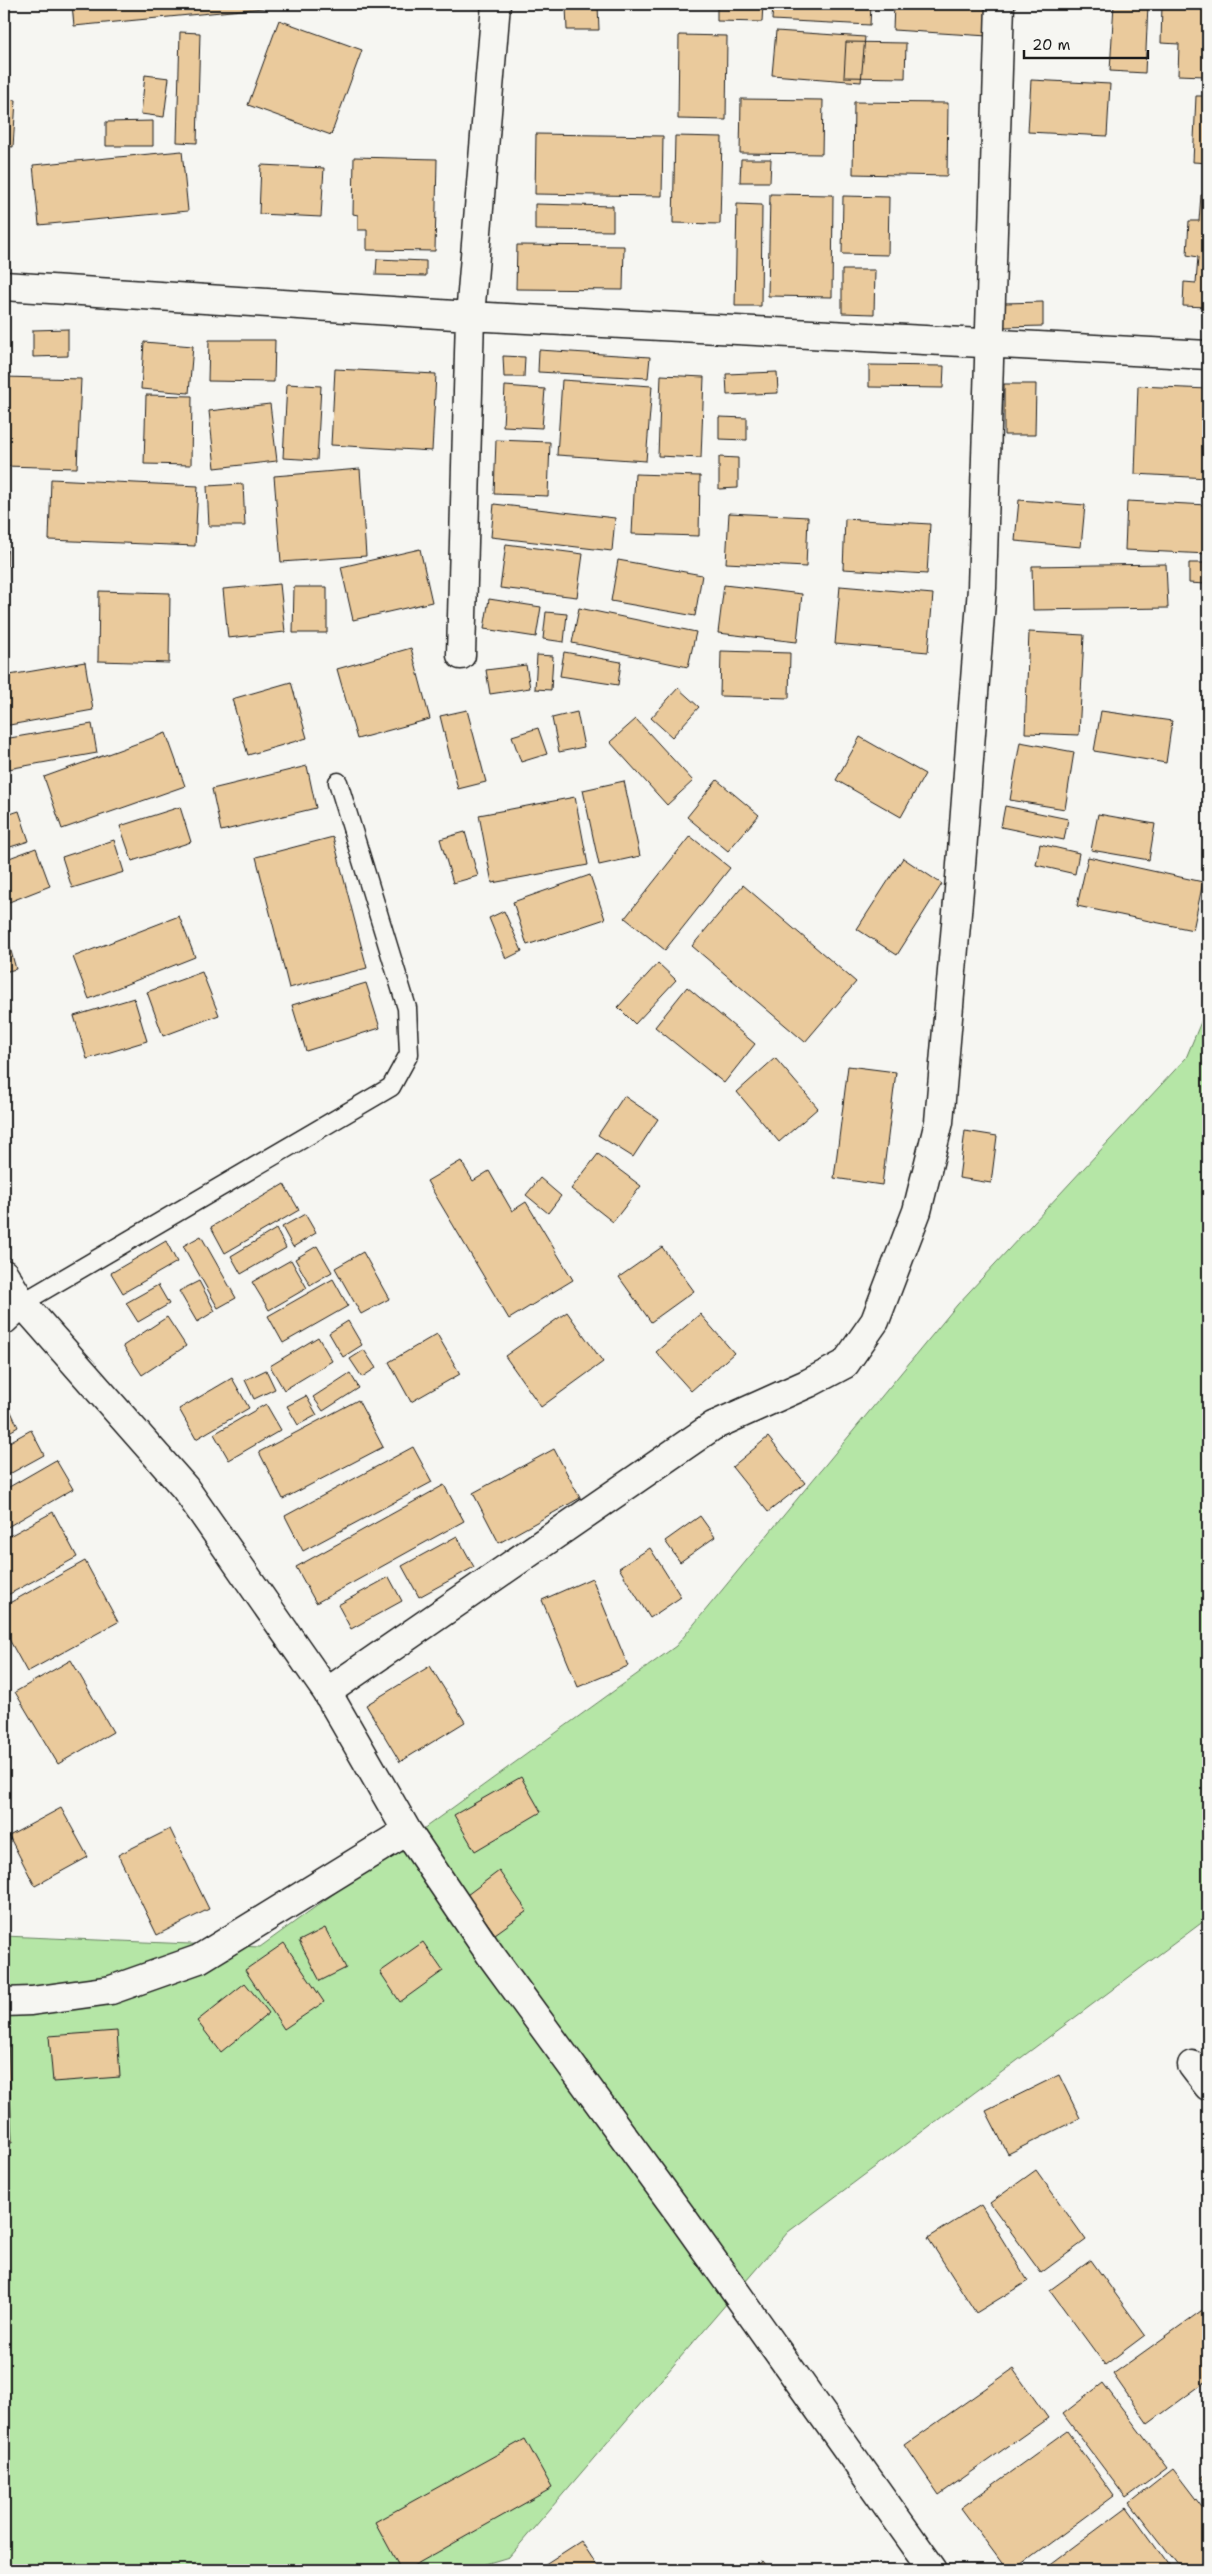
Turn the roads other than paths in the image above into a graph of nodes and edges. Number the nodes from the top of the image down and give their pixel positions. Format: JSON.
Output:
{"nodes":[{"id":1,"x":496,"y":4,"type":"edge"},
{"id":2,"x":1000,"y":4,"type":"edge"},
{"id":3,"x":4,"y":286,"type":"edge"},
{"id":4,"x":470,"y":316,"type":"junction"},
{"id":5,"x":988,"y":344,"type":"junction"},
{"id":6,"x":1208,"y":355,"type":"edge"},
{"id":7,"x":461,"y":655,"type":"dead end"},
{"id":8,"x":338,"y":782,"type":"dead end"},
{"id":9,"x":4,"y":1274,"type":"edge"},
{"id":10,"x":13,"y":1312,"type":"edge"},
{"id":11,"x":327,"y":1692,"type":"junction"},
{"id":12,"x":407,"y":1831,"type":"junction"},
{"id":13,"x":4,"y":2002,"type":"edge"},
{"id":14,"x":933,"y":2570,"type":"edge"}],
"edges":[{"from":1,"to":4,"type":"street"},
{"from":2,"to":5,"type":"street"},
{"from":3,"to":4,"type":"street"},
{"from":4,"to":5,"type":"street"},
{"from":4,"to":7,"type":"street"},
{"from":5,"to":6,"type":"street"},
{"from":5,"to":11,"type":"street"},
{"from":8,"to":10,"type":"lane"},
{"from":9,"to":10,"type":"street"},
{"from":10,"to":11,"type":"street"},
{"from":11,"to":12,"type":"street"},
{"from":12,"to":13,"type":"street"},
{"from":12,"to":14,"type":"street"}]}
